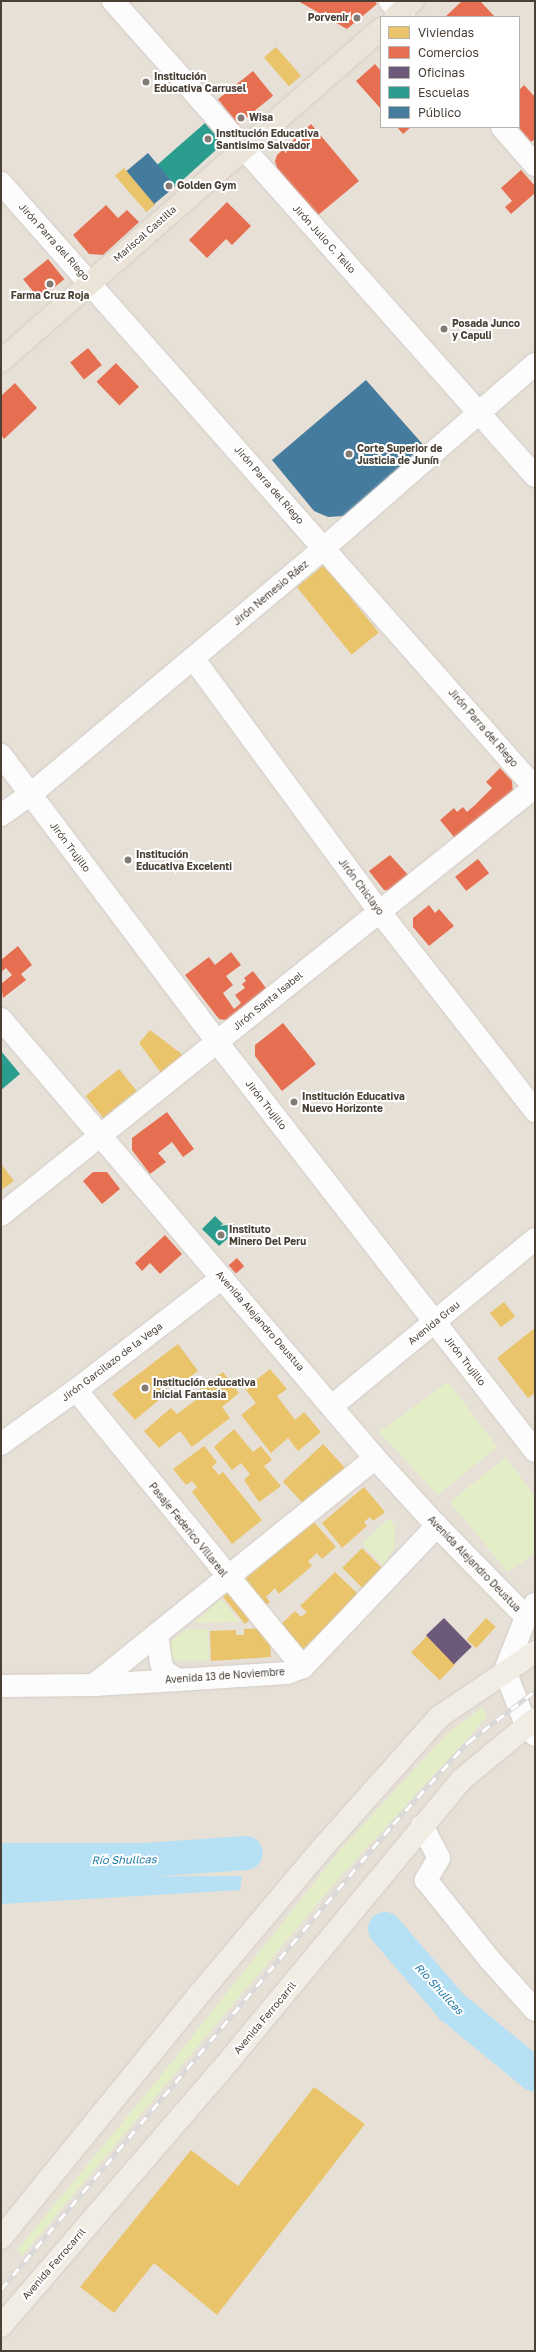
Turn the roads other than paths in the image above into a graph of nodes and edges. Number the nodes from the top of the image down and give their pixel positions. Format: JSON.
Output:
{"nodes":[{"id":1,"x":113,"y":1,"type":"edge"},
{"id":2,"x":380,"y":30,"type":"edge"},
{"id":3,"x":503,"y":128,"type":"edge"},
{"id":4,"x":243,"y":148,"type":"junction"},
{"id":5,"x":535,"y":165,"type":"edge"},
{"id":6,"x":1,"y":183,"type":"edge"},
{"id":7,"x":89,"y":282,"type":"junction"},
{"id":8,"x":1,"y":362,"type":"edge"},
{"id":9,"x":535,"y":364,"type":"edge"},
{"id":10,"x":479,"y":413,"type":"junction"},
{"id":11,"x":535,"y":476,"type":"edge"},
{"id":12,"x":324,"y":548,"type":"junction"},
{"id":13,"x":193,"y":658,"type":"junction"},
{"id":14,"x":1,"y":755,"type":"edge"},
{"id":15,"x":535,"y":787,"type":"edge"},
{"id":16,"x":31,"y":794,"type":"junction"},
{"id":17,"x":1,"y":815,"type":"edge"},
{"id":18,"x":379,"y":911,"type":"junction"},
{"id":19,"x":1,"y":1019,"type":"edge"},
{"id":20,"x":217,"y":1042,"type":"junction"},
{"id":21,"x":535,"y":1111,"type":"edge"},
{"id":22,"x":100,"y":1135,"type":"junction"},
{"id":23,"x":1,"y":1215,"type":"edge"},
{"id":24,"x":535,"y":1239,"type":"edge"},
{"id":25,"x":222,"y":1278,"type":"junction"},
{"id":26,"x":434,"y":1322,"type":"junction"},
{"id":27,"x":76,"y":1390,"type":"junction"},
{"id":28,"x":332,"y":1406,"type":"junction"},
{"id":29,"x":1,"y":1444,"type":"edge"},
{"id":30,"x":535,"y":1451,"type":"edge"},
{"id":31,"x":375,"y":1458,"type":"junction"},
{"id":32,"x":437,"y":1526,"type":"junction"},
{"id":33,"x":228,"y":1578,"type":"junction"},
{"id":34,"x":530,"y":1611,"type":"edge"},
{"id":35,"x":157,"y":1634,"type":"junction"},
{"id":36,"x":535,"y":1652,"type":"edge"},
{"id":37,"x":303,"y":1667,"type":"junction"},
{"id":38,"x":505,"y":1671,"type":"junction"},
{"id":39,"x":178,"y":1680,"type":"junction"},
{"id":40,"x":94,"y":1685,"type":"junction"},
{"id":41,"x":1,"y":1686,"type":"edge"},
{"id":42,"x":532,"y":1726,"type":"edge"},
{"id":43,"x":422,"y":1826,"type":"junction"},
{"id":44,"x":535,"y":2010,"type":"edge"},
{"id":45,"x":1,"y":2238,"type":"edge"},
{"id":46,"x":1,"y":2326,"type":"edge"}],
"edges":[{"from":1,"to":4,"type":"street","name":"Jirón Julio C. Tello"},
{"from":2,"to":4,"type":"highway","name":"Mariscal Castilla"},
{"from":3,"to":5,"type":"street"},
{"from":4,"to":7,"type":"highway","name":"Mariscal Castilla"},
{"from":4,"to":10,"type":"street","name":"Jirón Julio C. Tello"},
{"from":6,"to":7,"type":"street","name":"Jirón Parra del Riego"},
{"from":7,"to":8,"type":"highway","name":"Mariscal Castilla"},
{"from":7,"to":12,"type":"street","name":"Jirón Parra del Riego"},
{"from":9,"to":10,"type":"street","name":"Jirón Nemesio Ráez"},
{"from":10,"to":11,"type":"street","name":"Jirón Julio C. Tello"},
{"from":10,"to":12,"type":"street","name":"Jirón Nemesio Ráez"},
{"from":12,"to":13,"type":"street","name":"Jirón Nemesio Ráez"},
{"from":12,"to":15,"type":"street","name":"Jirón Parra del Riego"},
{"from":13,"to":16,"type":"street","name":"Jirón Nemesio Ráez"},
{"from":13,"to":18,"type":"street","name":"Jirón Chiclayo"},
{"from":14,"to":16,"type":"street","name":"Jirón Trujillo"},
{"from":15,"to":18,"type":"street","name":"Jirón Santa Isabel"},
{"from":16,"to":17,"type":"street","name":"Jirón Nemesio Ráez"},
{"from":16,"to":20,"type":"street","name":"Jirón Trujillo"},
{"from":18,"to":20,"type":"street","name":"Jirón Santa Isabel"},
{"from":18,"to":21,"type":"street","name":"Jirón Chiclayo"},
{"from":19,"to":22,"type":"street","name":"Avenida Alejandro Deustua"},
{"from":20,"to":22,"type":"street","name":"Jirón Santa Isabel"},
{"from":20,"to":26,"type":"street","name":"Jirón Trujillo"},
{"from":22,"to":23,"type":"street","name":"Jirón Santa Isabel"},
{"from":22,"to":25,"type":"street","name":"Avenida Alejandro Deustua"},
{"from":24,"to":26,"type":"street","name":"Avenida Grau"},
{"from":25,"to":27,"type":"street","name":"Jirón Garcilazo de la Vega"},
{"from":25,"to":28,"type":"street","name":"Avenida Alejandro Deustua"},
{"from":26,"to":28,"type":"street","name":"Avenida Grau"},
{"from":26,"to":30,"type":"street","name":"Jirón Trujillo"},
{"from":27,"to":29,"type":"street","name":"Jirón Garcilazo de la Vega"},
{"from":27,"to":33,"type":"street","name":"Pasaje Federico Villareal"},
{"from":28,"to":31,"type":"street","name":"Avenida Alejandro Deustua"},
{"from":31,"to":32,"type":"street","name":"Avenida Alejandro Deustua"},
{"from":31,"to":33,"type":"street"},
{"from":32,"to":34,"type":"street","name":"Avenida Alejandro Deustua"},
{"from":32,"to":37,"type":"street","name":"Avenida 13 de Noviembre"},
{"from":33,"to":35,"type":"street"},
{"from":33,"to":37,"type":"street","name":"Pasaje Federico Villareal"},
{"from":34,"to":38,"type":"street"},
{"from":35,"to":39,"type":"street"},
{"from":35,"to":40,"type":"street"},
{"from":36,"to":38,"type":"main road"},
{"from":37,"to":39,"type":"street","name":"Avenida 13 de Noviembre"},
{"from":38,"to":42,"type":"street"},
{"from":38,"to":45,"type":"main road"},
{"from":39,"to":40,"type":"street","name":"Avenida 13 de Noviembre"},
{"from":40,"to":41,"type":"street","name":"Avenida 13 de Noviembre"},
{"from":42,"to":43,"type":"main road","name":"Avenida Ferrocarril"},
{"from":43,"to":44,"type":"street"},
{"from":43,"to":46,"type":"main road","name":"Avenida Ferrocarril"}]}
